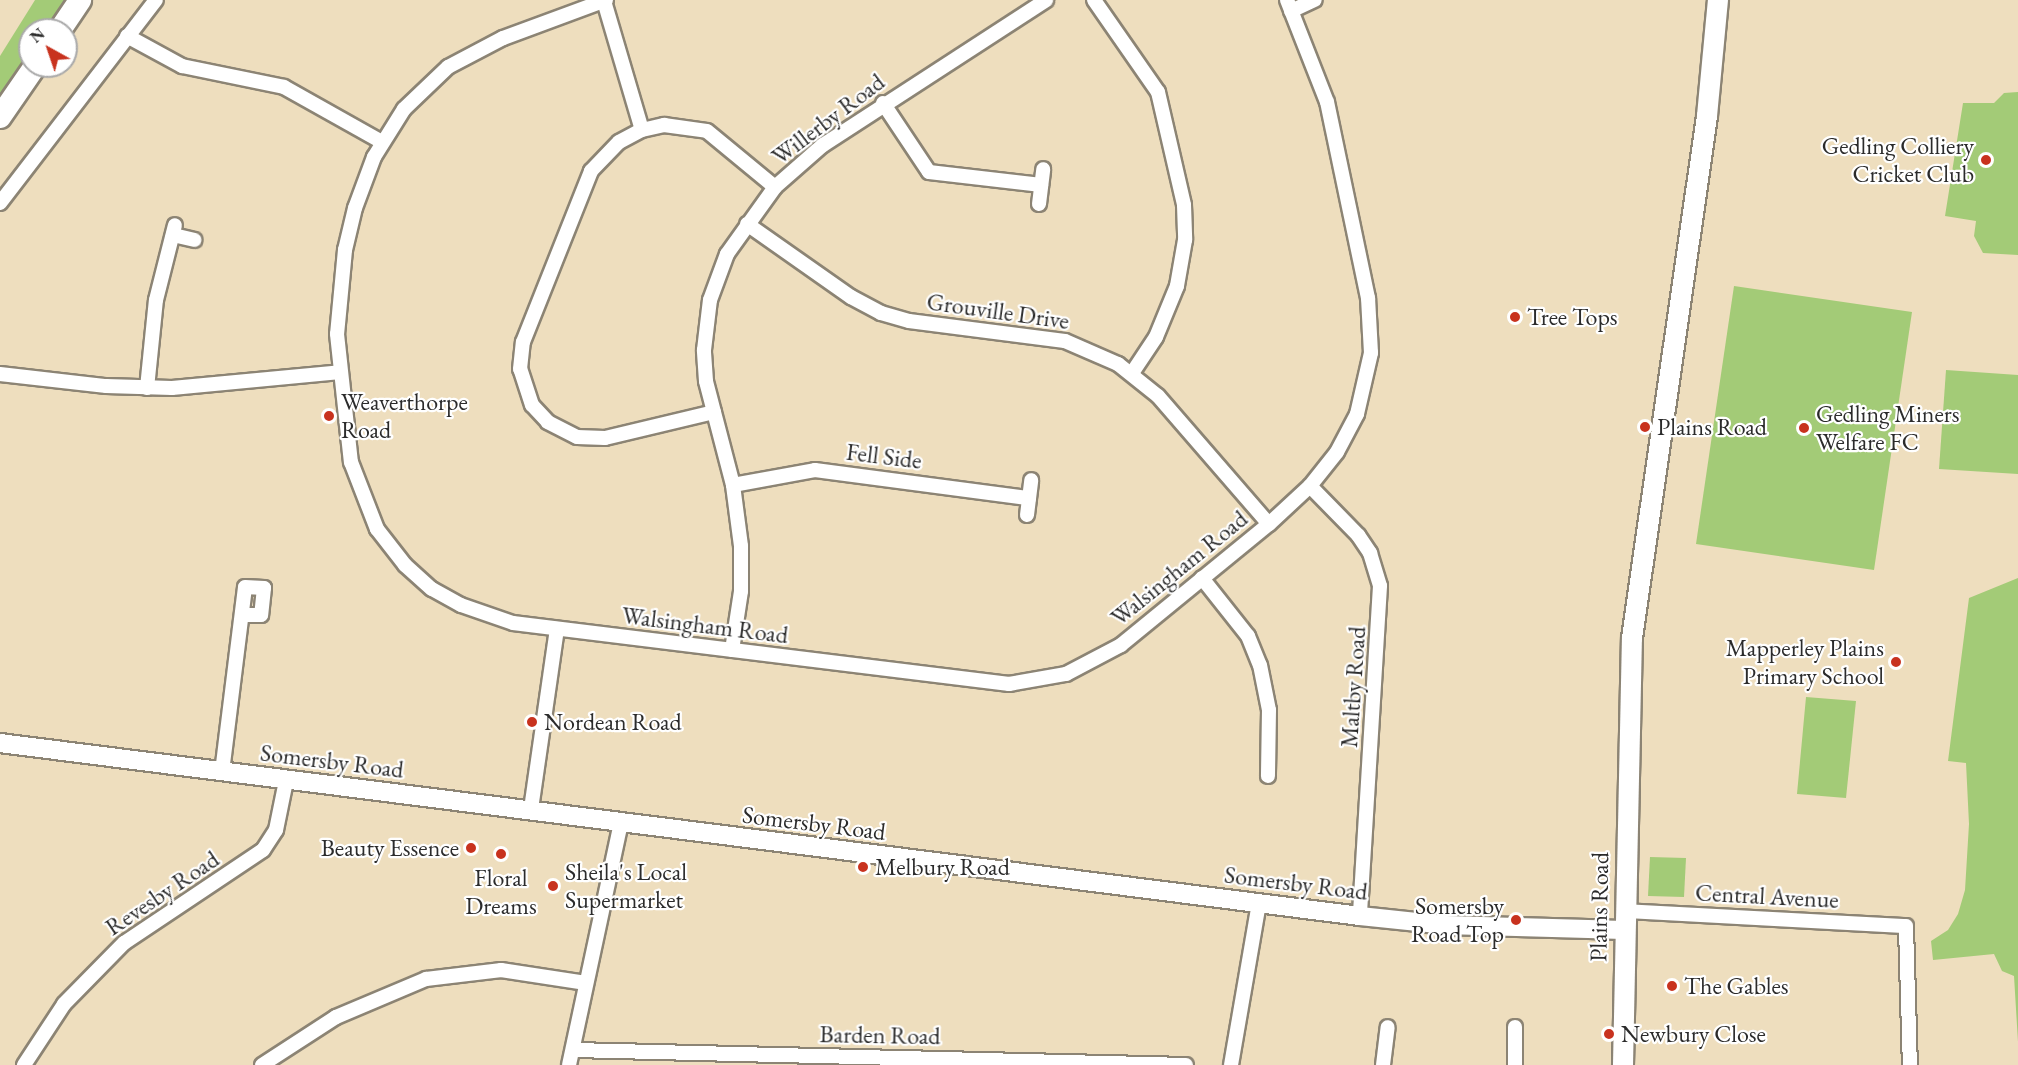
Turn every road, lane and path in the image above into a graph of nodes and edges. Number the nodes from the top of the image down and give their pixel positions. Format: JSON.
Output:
{"nodes":[{"id":1,"x":80,"y":0,"type":"edge"},
{"id":2,"x":156,"y":0,"type":"edge"},
{"id":3,"x":605,"y":0,"type":"edge"},
{"id":4,"x":1046,"y":0,"type":"edge"},
{"id":5,"x":1094,"y":0,"type":"edge"},
{"id":6,"x":1315,"y":0,"type":"edge"},
{"id":7,"x":1718,"y":0,"type":"edge"},
{"id":8,"x":1289,"y":6,"type":"edge"},
{"id":9,"x":68,"y":18,"type":"edge"},
{"id":10,"x":127,"y":36,"type":"junction"},
{"id":11,"x":27,"y":78,"type":"edge"},
{"id":12,"x":883,"y":103,"type":"junction"},
{"id":13,"x":0,"y":117,"type":"edge"},
{"id":14,"x":642,"y":130,"type":"junction"},
{"id":15,"x":382,"y":142,"type":"junction"},
{"id":16,"x":1043,"y":169,"type":"dead end"},
{"id":17,"x":1041,"y":185,"type":"junction"},
{"id":18,"x":775,"y":187,"type":"junction"},
{"id":19,"x":0,"y":203,"type":"edge"},
{"id":20,"x":1039,"y":204,"type":"dead end"},
{"id":21,"x":747,"y":224,"type":"junction"},
{"id":22,"x":194,"y":240,"type":"dead end"},
{"id":23,"x":340,"y":372,"type":"junction"},
{"id":24,"x":1132,"y":373,"type":"junction"},
{"id":25,"x":0,"y":374,"type":"edge"},
{"id":26,"x":147,"y":388,"type":"junction"},
{"id":27,"x":714,"y":412,"type":"junction"},
{"id":28,"x":1031,"y":480,"type":"dead end"},
{"id":29,"x":733,"y":485,"type":"junction"},
{"id":30,"x":1310,"y":486,"type":"junction"},
{"id":31,"x":1029,"y":498,"type":"junction"},
{"id":32,"x":1027,"y":515,"type":"dead end"},
{"id":33,"x":1269,"y":524,"type":"junction"},
{"id":34,"x":1202,"y":578,"type":"junction"},
{"id":35,"x":242,"y":615,"type":"dead end"},
{"id":36,"x":557,"y":629,"type":"junction"},
{"id":37,"x":732,"y":650,"type":"junction"},
{"id":38,"x":0,"y":743,"type":"edge"},
{"id":39,"x":222,"y":772,"type":"junction"},
{"id":40,"x":1268,"y":776,"type":"dead end"},
{"id":41,"x":286,"y":781,"type":"junction"},
{"id":42,"x":531,"y":809,"type":"junction"},
{"id":43,"x":621,"y":822,"type":"junction"},
{"id":44,"x":1259,"y":903,"type":"junction"},
{"id":45,"x":1360,"y":916,"type":"junction"},
{"id":46,"x":1624,"y":921,"type":"junction"},
{"id":47,"x":586,"y":983,"type":"junction"},
{"id":48,"x":1388,"y":1026,"type":"dead end"},
{"id":49,"x":1515,"y":1027,"type":"dead end"},
{"id":50,"x":573,"y":1050,"type":"junction"},
{"id":51,"x":24,"y":1065,"type":"edge"},
{"id":52,"x":262,"y":1065,"type":"edge"},
{"id":53,"x":569,"y":1065,"type":"edge"},
{"id":54,"x":1186,"y":1065,"type":"edge"},
{"id":55,"x":1231,"y":1065,"type":"edge"},
{"id":56,"x":1383,"y":1065,"type":"edge"},
{"id":57,"x":1515,"y":1065,"type":"edge"},
{"id":58,"x":1623,"y":1065,"type":"edge"},
{"id":59,"x":1910,"y":1065,"type":"edge"}],
"edges":[{"from":1,"to":9,"type":"main road"},
{"from":2,"to":10,"type":"street"},
{"from":3,"to":14,"type":"street"},
{"from":3,"to":15,"type":"street","name":"Walsingham Road"},
{"from":4,"to":12,"type":"street","name":"Willerby Road"},
{"from":5,"to":24,"type":"street"},
{"from":6,"to":8,"type":"street"},
{"from":7,"to":46,"type":"main road","name":"Plains Road"},
{"from":8,"to":30,"type":"street","name":"Walsingham Road"},
{"from":10,"to":15,"type":"street"},
{"from":10,"to":19,"type":"street"},
{"from":11,"to":13,"type":"main road"},
{"from":12,"to":17,"type":"street"},
{"from":12,"to":18,"type":"street","name":"Willerby Road"},
{"from":14,"to":18,"type":"street"},
{"from":14,"to":27,"type":"street"},
{"from":15,"to":23,"type":"street","name":"Walsingham Road"},
{"from":16,"to":17,"type":"street"},
{"from":17,"to":20,"type":"street"},
{"from":18,"to":21,"type":"street","name":"Willerby Road"},
{"from":21,"to":24,"type":"street","name":"Grouville Drive"},
{"from":21,"to":27,"type":"street","name":"Willerby Road"},
{"from":22,"to":26,"type":"street"},
{"from":23,"to":26,"type":"street"},
{"from":23,"to":36,"type":"street","name":"Walsingham Road"},
{"from":24,"to":33,"type":"street","name":"Grouville Drive"},
{"from":25,"to":26,"type":"street"},
{"from":27,"to":29,"type":"street","name":"Willerby Road"},
{"from":28,"to":31,"type":"street"},
{"from":29,"to":31,"type":"street","name":"Fell Side"},
{"from":29,"to":37,"type":"street","name":"Willerby Road"},
{"from":30,"to":33,"type":"street","name":"Walsingham Road"},
{"from":30,"to":45,"type":"street","name":"Maltby Road"},
{"from":31,"to":32,"type":"street"},
{"from":33,"to":34,"type":"street","name":"Walsingham Road"},
{"from":34,"to":37,"type":"street","name":"Walsingham Road"},
{"from":34,"to":40,"type":"street"},
{"from":35,"to":39,"type":"street"},
{"from":36,"to":37,"type":"street","name":"Walsingham Road"},
{"from":36,"to":42,"type":"street"},
{"from":38,"to":39,"type":"street","name":"Somersby Road"},
{"from":39,"to":41,"type":"street","name":"Somersby Road"},
{"from":41,"to":42,"type":"street","name":"Somersby Road"},
{"from":41,"to":51,"type":"street","name":"Revesby Road"},
{"from":42,"to":43,"type":"street","name":"Somersby Road"},
{"from":43,"to":44,"type":"street","name":"Somersby Road"},
{"from":43,"to":47,"type":"street"},
{"from":44,"to":45,"type":"street","name":"Somersby Road"},
{"from":44,"to":55,"type":"street"},
{"from":45,"to":46,"type":"street","name":"Somersby Road"},
{"from":46,"to":58,"type":"main road","name":"Plains Road"},
{"from":46,"to":59,"type":"street","name":"Central Avenue"},
{"from":47,"to":50,"type":"street"},
{"from":47,"to":52,"type":"street"},
{"from":48,"to":56,"type":"street"},
{"from":49,"to":57,"type":"street"},
{"from":50,"to":53,"type":"street"},
{"from":50,"to":54,"type":"street","name":"Barden Road"}]}
